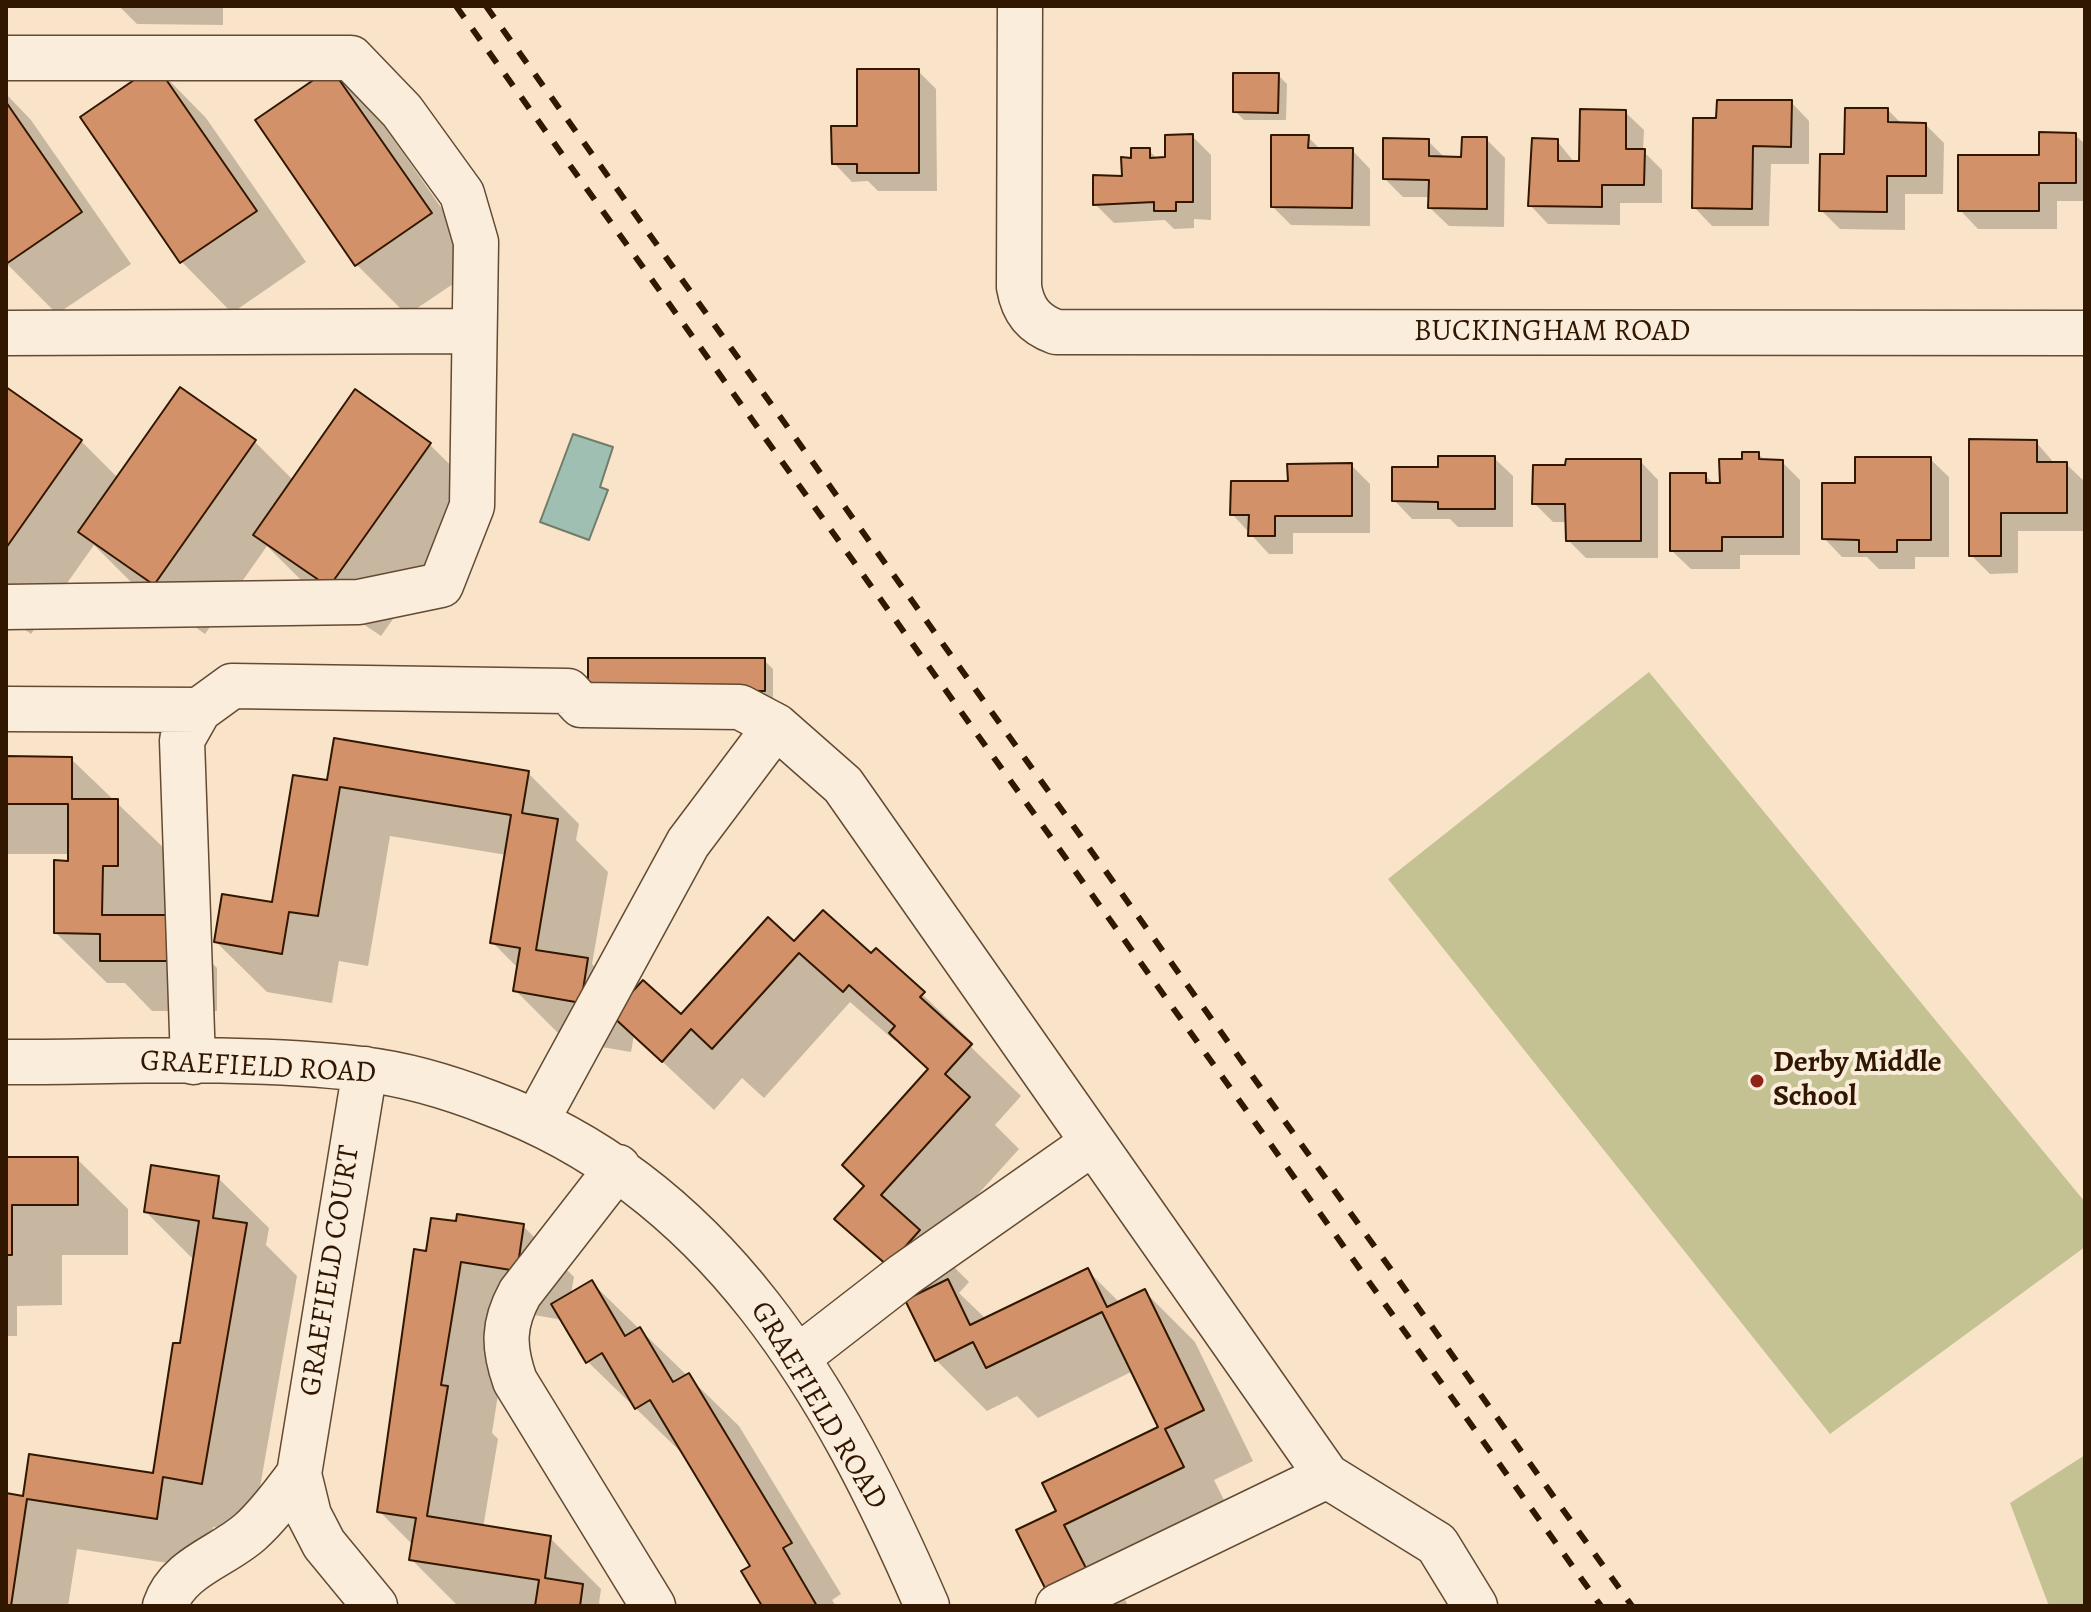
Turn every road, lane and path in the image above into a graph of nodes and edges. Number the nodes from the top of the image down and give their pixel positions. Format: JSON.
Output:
{"nodes":[{"id":1,"x":1020,"y":6,"type":"edge"},
{"id":2,"x":6,"y":58,"type":"edge"},
{"id":3,"x":474,"y":331,"type":"junction"},
{"id":4,"x":6,"y":333,"type":"edge"},
{"id":5,"x":2085,"y":333,"type":"edge"},
{"id":6,"x":6,"y":607,"type":"edge"},
{"id":7,"x":6,"y":709,"type":"edge"},
{"id":8,"x":199,"y":710,"type":"junction"},
{"id":9,"x":776,"y":726,"type":"junction"},
{"id":10,"x":6,"y":1062,"type":"edge"},
{"id":11,"x":193,"y":1062,"type":"junction"},
{"id":12,"x":365,"y":1069,"type":"junction"},
{"id":13,"x":537,"y":1120,"type":"junction"},
{"id":14,"x":1091,"y":1144,"type":"junction"},
{"id":15,"x":618,"y":1167,"type":"junction"},
{"id":16,"x":797,"y":1358,"type":"junction"},
{"id":17,"x":299,"y":1474,"type":"junction"},
{"id":18,"x":1327,"y":1476,"type":"junction"},
{"id":19,"x":922,"y":1605,"type":"edge"},
{"id":20,"x":165,"y":1606,"type":"edge"},
{"id":21,"x":375,"y":1606,"type":"edge"},
{"id":22,"x":653,"y":1606,"type":"edge"},
{"id":23,"x":1058,"y":1606,"type":"edge"},
{"id":24,"x":1475,"y":1606,"type":"edge"}],
"edges":[{"from":1,"to":5,"type":"street","name":"BUCKINGHAM ROAD"},
{"from":2,"to":3,"type":"street"},
{"from":3,"to":4,"type":"street"},
{"from":3,"to":6,"type":"street"},
{"from":7,"to":8,"type":"street"},
{"from":8,"to":9,"type":"street"},
{"from":8,"to":11,"type":"street"},
{"from":9,"to":13,"type":"street"},
{"from":9,"to":14,"type":"street"},
{"from":10,"to":11,"type":"street","name":"GRAEFIELD ROAD"},
{"from":11,"to":12,"type":"street","name":"GRAEFIELD ROAD"},
{"from":12,"to":13,"type":"street","name":"GRAEFIELD ROAD"},
{"from":12,"to":17,"type":"street","name":"GRAEFIELD COURT"},
{"from":13,"to":15,"type":"street","name":"GRAEFIELD ROAD"},
{"from":14,"to":16,"type":"street"},
{"from":14,"to":18,"type":"street"},
{"from":15,"to":16,"type":"street","name":"GRAEFIELD ROAD"},
{"from":15,"to":22,"type":"street"},
{"from":16,"to":19,"type":"street","name":"GRAEFIELD ROAD"},
{"from":17,"to":20,"type":"street"},
{"from":17,"to":21,"type":"street","name":"GRAEFIELD COURT"},
{"from":18,"to":23,"type":"street"},
{"from":18,"to":24,"type":"street"}]}
